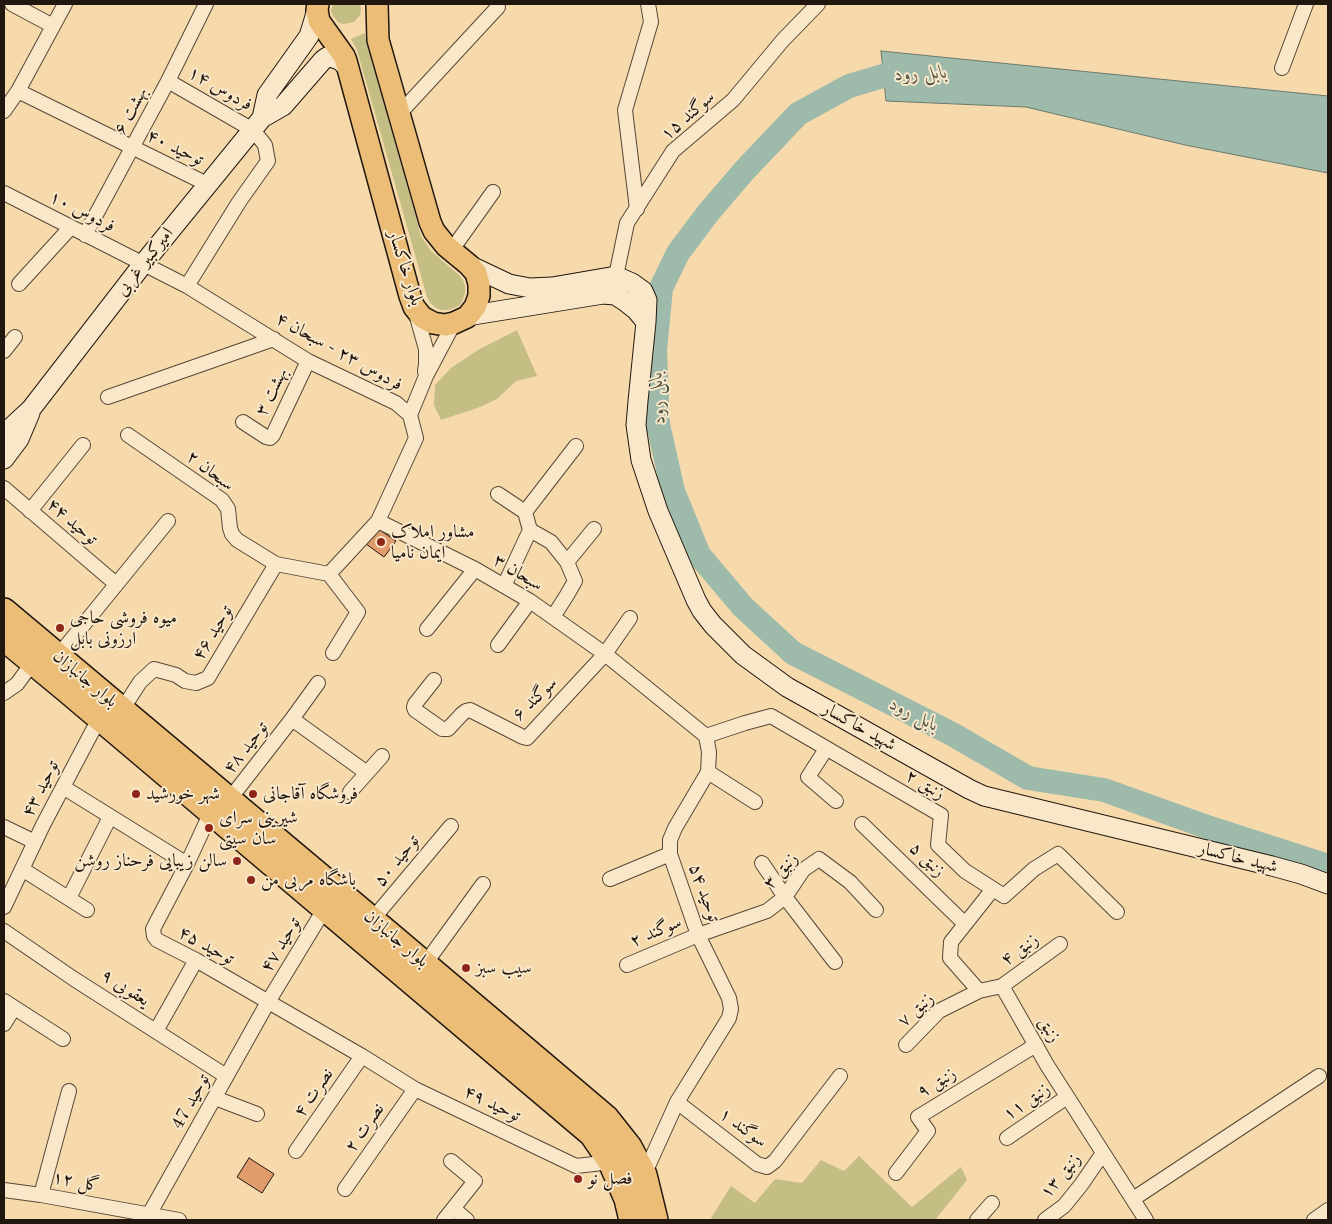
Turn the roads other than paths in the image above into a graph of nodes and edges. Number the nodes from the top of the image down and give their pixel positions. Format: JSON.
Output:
{"nodes":[{"id":1,"x":12,"y":4,"type":"edge"},
{"id":2,"x":65,"y":4,"type":"edge"},
{"id":3,"x":206,"y":4,"type":"edge"},
{"id":4,"x":648,"y":4,"type":"edge"},
{"id":5,"x":818,"y":4,"type":"edge"},
{"id":6,"x":1306,"y":4,"type":"edge"},
{"id":7,"x":498,"y":7,"type":"dead end"},
{"id":8,"x":377,"y":9,"type":"edge"},
{"id":9,"x":320,"y":15,"type":"edge"},
{"id":10,"x":53,"y":26,"type":"junction"},
{"id":11,"x":348,"y":67,"type":"junction"},
{"id":12,"x":1282,"y":68,"type":"dead end"},
{"id":13,"x":168,"y":81,"type":"junction"},
{"id":14,"x":18,"y":91,"type":"junction"},
{"id":15,"x":4,"y":111,"type":"edge"},
{"id":16,"x":399,"y":114,"type":"junction"},
{"id":17,"x":258,"y":124,"type":"junction"},
{"id":18,"x":132,"y":148,"type":"junction"},
{"id":19,"x":207,"y":184,"type":"junction"},
{"id":20,"x":493,"y":192,"type":"dead end"},
{"id":21,"x":4,"y":193,"type":"edge"},
{"id":22,"x":636,"y":209,"type":"junction"},
{"id":23,"x":71,"y":228,"type":"junction"},
{"id":24,"x":85,"y":235,"type":"junction"},
{"id":25,"x":451,"y":251,"type":"junction"},
{"id":26,"x":143,"y":264,"type":"junction"},
{"id":27,"x":469,"y":265,"type":"junction"},
{"id":28,"x":616,"y":276,"type":"junction"},
{"id":29,"x":18,"y":284,"type":"dead end"},
{"id":30,"x":187,"y":286,"type":"junction"},
{"id":31,"x":414,"y":307,"type":"junction"},
{"id":32,"x":461,"y":320,"type":"junction"},
{"id":33,"x":646,"y":322,"type":"junction"},
{"id":34,"x":15,"y":337,"type":"dead end"},
{"id":35,"x":274,"y":339,"type":"junction"},
{"id":36,"x":4,"y":351,"type":"edge"},
{"id":37,"x":308,"y":361,"type":"junction"},
{"id":38,"x":426,"y":376,"type":"junction"},
{"id":39,"x":108,"y":397,"type":"dead end"},
{"id":40,"x":31,"y":409,"type":"junction"},
{"id":41,"x":410,"y":415,"type":"junction"},
{"id":42,"x":243,"y":422,"type":"dead end"},
{"id":43,"x":4,"y":434,"type":"edge"},
{"id":44,"x":128,"y":435,"type":"dead end"},
{"id":45,"x":83,"y":445,"type":"dead end"},
{"id":46,"x":576,"y":446,"type":"dead end"},
{"id":47,"x":4,"y":459,"type":"edge"},
{"id":48,"x":4,"y":488,"type":"edge"},
{"id":49,"x":498,"y":494,"type":"dead end"},
{"id":50,"x":30,"y":511,"type":"junction"},
{"id":51,"x":525,"y":512,"type":"junction"},
{"id":52,"x":168,"y":521,"type":"dead end"},
{"id":53,"x":378,"y":521,"type":"junction"},
{"id":54,"x":594,"y":529,"type":"dead end"},
{"id":55,"x":530,"y":530,"type":"junction"},
{"id":56,"x":567,"y":562,"type":"junction"},
{"id":57,"x":276,"y":564,"type":"junction"},
{"id":58,"x":475,"y":569,"type":"junction"},
{"id":59,"x":329,"y":574,"type":"junction"},
{"id":60,"x":116,"y":584,"type":"junction"},
{"id":61,"x":504,"y":586,"type":"junction"},
{"id":62,"x":530,"y":601,"type":"junction"},
{"id":63,"x":4,"y":611,"type":"edge"},
{"id":64,"x":553,"y":617,"type":"junction"},
{"id":65,"x":630,"y":618,"type":"dead end"},
{"id":66,"x":427,"y":629,"type":"dead end"},
{"id":67,"x":4,"y":638,"type":"edge"},
{"id":68,"x":498,"y":646,"type":"dead end"},
{"id":69,"x":333,"y":653,"type":"dead end"},
{"id":70,"x":605,"y":654,"type":"junction"},
{"id":71,"x":58,"y":656,"type":"junction"},
{"id":72,"x":33,"y":662,"type":"junction"},
{"id":73,"x":434,"y":680,"type":"dead end"},
{"id":74,"x":318,"y":683,"type":"dead end"},
{"id":75,"x":4,"y":693,"type":"edge"},
{"id":76,"x":111,"y":714,"type":"junction"},
{"id":77,"x":292,"y":719,"type":"junction"},
{"id":78,"x":706,"y":736,"type":"junction"},
{"id":79,"x":826,"y":749,"type":"junction"},
{"id":80,"x":382,"y":756,"type":"dead end"},
{"id":81,"x":708,"y":772,"type":"junction"},
{"id":82,"x":367,"y":773,"type":"junction"},
{"id":83,"x":63,"y":787,"type":"junction"},
{"id":84,"x":350,"y":792,"type":"dead end"},
{"id":85,"x":836,"y":801,"type":"dead end"},
{"id":86,"x":754,"y":802,"type":"dead end"},
{"id":87,"x":220,"y":806,"type":"junction"},
{"id":88,"x":110,"y":816,"type":"junction"},
{"id":89,"x":862,"y":824,"type":"dead end"},
{"id":90,"x":451,"y":826,"type":"dead end"},
{"id":91,"x":4,"y":828,"type":"edge"},
{"id":92,"x":35,"y":842,"type":"junction"},
{"id":93,"x":670,"y":854,"type":"junction"},
{"id":94,"x":762,"y":863,"type":"dead end"},
{"id":95,"x":187,"y":864,"type":"junction"},
{"id":96,"x":22,"y":869,"type":"junction"},
{"id":97,"x":610,"y":879,"type":"dead end"},
{"id":98,"x":483,"y":884,"type":"dead end"},
{"id":99,"x":1328,"y":884,"type":"edge"},
{"id":100,"x":993,"y":889,"type":"junction"},
{"id":101,"x":785,"y":897,"type":"junction"},
{"id":102,"x":69,"y":898,"type":"junction"},
{"id":103,"x":4,"y":907,"type":"edge"},
{"id":104,"x":325,"y":908,"type":"junction"},
{"id":105,"x":88,"y":910,"type":"dead end"},
{"id":106,"x":876,"y":910,"type":"dead end"},
{"id":107,"x":1117,"y":912,"type":"dead end"},
{"id":108,"x":372,"y":920,"type":"junction"},
{"id":109,"x":965,"y":924,"type":"junction"},
{"id":110,"x":4,"y":932,"type":"edge"},
{"id":111,"x":698,"y":935,"type":"junction"},
{"id":112,"x":1060,"y":944,"type":"dead end"},
{"id":113,"x":196,"y":960,"type":"junction"},
{"id":114,"x":835,"y":962,"type":"dead end"},
{"id":115,"x":425,"y":964,"type":"junction"},
{"id":116,"x":627,"y":965,"type":"dead end"},
{"id":117,"x":1002,"y":986,"type":"junction"},
{"id":118,"x":979,"y":991,"type":"junction"},
{"id":119,"x":268,"y":1002,"type":"junction"},
{"id":120,"x":9,"y":1005,"type":"edge"},
{"id":121,"x":4,"y":1024,"type":"edge"},
{"id":122,"x":156,"y":1031,"type":"junction"},
{"id":123,"x":63,"y":1040,"type":"dead end"},
{"id":124,"x":906,"y":1045,"type":"dead end"},
{"id":125,"x":1036,"y":1045,"type":"junction"},
{"id":126,"x":362,"y":1056,"type":"junction"},
{"id":127,"x":226,"y":1076,"type":"junction"},
{"id":128,"x":840,"y":1076,"type":"dead end"},
{"id":129,"x":1319,"y":1076,"type":"dead end"},
{"id":130,"x":415,"y":1088,"type":"junction"},
{"id":131,"x":68,"y":1091,"type":"dead end"},
{"id":132,"x":1067,"y":1097,"type":"junction"},
{"id":133,"x":215,"y":1098,"type":"junction"},
{"id":134,"x":677,"y":1102,"type":"junction"},
{"id":135,"x":257,"y":1114,"type":"dead end"},
{"id":136,"x":1007,"y":1138,"type":"dead end"},
{"id":137,"x":296,"y":1151,"type":"dead end"},
{"id":138,"x":1103,"y":1153,"type":"junction"},
{"id":139,"x":451,"y":1161,"type":"dead end"},
{"id":140,"x":611,"y":1162,"type":"junction"},
{"id":141,"x":896,"y":1173,"type":"dead end"},
{"id":142,"x":644,"y":1175,"type":"junction"},
{"id":143,"x":345,"y":1189,"type":"dead end"},
{"id":144,"x":4,"y":1190,"type":"edge"},
{"id":145,"x":40,"y":1195,"type":"junction"},
{"id":146,"x":1133,"y":1199,"type":"junction"},
{"id":147,"x":992,"y":1203,"type":"dead end"},
{"id":148,"x":454,"y":1209,"type":"junction"},
{"id":149,"x":148,"y":1217,"type":"edge"},
{"id":150,"x":179,"y":1220,"type":"edge"},
{"id":151,"x":444,"y":1220,"type":"edge"},
{"id":152,"x":467,"y":1220,"type":"edge"},
{"id":153,"x":632,"y":1220,"type":"edge"},
{"id":154,"x":654,"y":1220,"type":"edge"},
{"id":155,"x":977,"y":1220,"type":"edge"},
{"id":156,"x":1045,"y":1220,"type":"edge"},
{"id":157,"x":1146,"y":1220,"type":"edge"}],
"edges":[{"from":1,"to":10,"type":"street"},
{"from":2,"to":10,"type":"street"},
{"from":3,"to":13,"type":"street","name":"بهشت ۶"},
{"from":4,"to":22,"type":"street"},
{"from":5,"to":22,"type":"street","name":"سوگند ۱۵"},
{"from":6,"to":12,"type":"street"},
{"from":7,"to":16,"type":"street"},
{"from":8,"to":16,"type":"main road"},
{"from":9,"to":11,"type":"main road","name":"بلوار خاکسار"},
{"from":9,"to":17,"type":"main road","name":"امیرکبیر غربی"},
{"from":10,"to":14,"type":"street"},
{"from":11,"to":17,"type":"main road","name":"امیرکبیر غربی"},
{"from":11,"to":31,"type":"main road","name":"بلوار خاکسار"},
{"from":13,"to":17,"type":"street","name":"فردوس ۱۴"},
{"from":13,"to":18,"type":"street","name":"بهشت ۶"},
{"from":14,"to":15,"type":"street"},
{"from":14,"to":18,"type":"street","name":"توحید ۴۰"},
{"from":16,"to":25,"type":"main road"},
{"from":17,"to":19,"type":"main road","name":"امیرکبیر غربی"},
{"from":17,"to":30,"type":"street"},
{"from":18,"to":19,"type":"street","name":"توحید ۴۰"},
{"from":18,"to":24,"type":"street","name":"بهشت ۶"},
{"from":19,"to":26,"type":"main road","name":"امیرکبیر غربی"},
{"from":20,"to":25,"type":"street"},
{"from":21,"to":23,"type":"street","name":"فردوس ۱۰"},
{"from":22,"to":28,"type":"street","name":"سوگند ۱۵"},
{"from":23,"to":24,"type":"street","name":"فردوس ۱۰"},
{"from":23,"to":29,"type":"street"},
{"from":24,"to":26,"type":"street","name":"فردوس ۱۰"},
{"from":25,"to":27,"type":"main road"},
{"from":26,"to":30,"type":"street","name":"فردوس ۲۳ - سبحان ۴"},
{"from":26,"to":40,"type":"main road","name":"امیرکبیر غربی"},
{"from":27,"to":28,"type":"main road"},
{"from":27,"to":32,"type":"main road"},
{"from":28,"to":33,"type":"main road","name":"شهید خاکسار"},
{"from":30,"to":35,"type":"street","name":"فردوس ۲۳ - سبحان ۴"},
{"from":31,"to":32,"type":"main road","name":"بلوار خاکسار"},
{"from":31,"to":38,"type":"street"},
{"from":32,"to":33,"type":"main road"},
{"from":32,"to":38,"type":"street"},
{"from":33,"to":99,"type":"main road","name":"شهید خاکسار"},
{"from":34,"to":36,"type":"street"},
{"from":35,"to":37,"type":"street","name":"فردوس ۲۳ - سبحان ۴"},
{"from":35,"to":39,"type":"street"},
{"from":37,"to":41,"type":"street","name":"فردوس ۲۳ - سبحان ۴"},
{"from":37,"to":42,"type":"street","name":"بهشت ۳"},
{"from":38,"to":41,"type":"street"},
{"from":40,"to":43,"type":"main road","name":"امیرکبیر غربی"},
{"from":40,"to":47,"type":"main road","name":"امیرکبیر غربی"},
{"from":41,"to":53,"type":"street","name":"فردوس ۲۳ - سبحان ۴"},
{"from":44,"to":57,"type":"street","name":"سبحان ۲"},
{"from":45,"to":50,"type":"street"},
{"from":46,"to":51,"type":"street"},
{"from":48,"to":50,"type":"street","name":"توحید ۴۴"},
{"from":49,"to":51,"type":"street"},
{"from":50,"to":60,"type":"street","name":"توحید ۴۴"},
{"from":51,"to":55,"type":"street"},
{"from":52,"to":60,"type":"street"},
{"from":53,"to":58,"type":"street","name":"سبحان ۳"},
{"from":53,"to":59,"type":"street","name":"فردوس ۲۳ - سبحان ۴"},
{"from":54,"to":56,"type":"street"},
{"from":55,"to":56,"type":"street"},
{"from":55,"to":61,"type":"street"},
{"from":56,"to":64,"type":"street"},
{"from":57,"to":59,"type":"street"},
{"from":57,"to":76,"type":"street","name":"توحید ۴۶"},
{"from":58,"to":61,"type":"street","name":"سبحان ۳"},
{"from":58,"to":66,"type":"street"},
{"from":59,"to":69,"type":"street"},
{"from":60,"to":71,"type":"street"},
{"from":61,"to":62,"type":"street","name":"سبحان ۳"},
{"from":62,"to":64,"type":"street","name":"سبحان ۳"},
{"from":62,"to":68,"type":"street"},
{"from":63,"to":71,"type":"highway","name":"بلوار جانبازان"},
{"from":64,"to":70,"type":"street","name":"سبحان ۳"},
{"from":65,"to":70,"type":"street"},
{"from":67,"to":72,"type":"highway","name":"بلوار جانبازان"},
{"from":70,"to":73,"type":"street","name":"سوگند ۶"},
{"from":70,"to":78,"type":"street"},
{"from":71,"to":76,"type":"highway","name":"بلوار جانبازان"},
{"from":72,"to":75,"type":"street"},
{"from":72,"to":76,"type":"highway","name":"بلوار جانبازان"},
{"from":74,"to":77,"type":"street","name":"توحید ۴۸"},
{"from":76,"to":83,"type":"street","name":"توحید ۴۳"},
{"from":76,"to":87,"type":"highway","name":"بلوار جانبازان"},
{"from":77,"to":82,"type":"street","name":"توحید ۴۸"},
{"from":77,"to":87,"type":"street","name":"توحید ۴۸"},
{"from":78,"to":79,"type":"street","name":"زنبق ۲"},
{"from":78,"to":81,"type":"street"},
{"from":79,"to":85,"type":"street"},
{"from":79,"to":100,"type":"street","name":"زنبق ۲"},
{"from":80,"to":82,"type":"street"},
{"from":81,"to":86,"type":"street"},
{"from":81,"to":93,"type":"street","name":"توحید ۵۴"},
{"from":82,"to":84,"type":"street"},
{"from":83,"to":88,"type":"street"},
{"from":83,"to":92,"type":"street","name":"توحید ۴۳"},
{"from":87,"to":95,"type":"street","name":"توحید ۴۵"},
{"from":87,"to":104,"type":"highway","name":"بلوار جانبازان"},
{"from":87,"to":108,"type":"highway","name":"بلوار جانبازان"},
{"from":88,"to":95,"type":"street"},
{"from":88,"to":102,"type":"street"},
{"from":89,"to":109,"type":"street","name":"زنبق ۵"},
{"from":90,"to":108,"type":"street","name":"توحید ۵۰"},
{"from":91,"to":92,"type":"street"},
{"from":92,"to":96,"type":"street","name":"توحید ۴۳"},
{"from":93,"to":97,"type":"street"},
{"from":93,"to":111,"type":"street","name":"توحید ۵۴"},
{"from":94,"to":101,"type":"street"},
{"from":95,"to":113,"type":"street","name":"توحید ۴۵"},
{"from":96,"to":102,"type":"street"},
{"from":96,"to":103,"type":"street","name":"توحید ۴۳"},
{"from":98,"to":115,"type":"street"},
{"from":100,"to":107,"type":"street"},
{"from":100,"to":109,"type":"street"},
{"from":101,"to":106,"type":"street","name":"زنبق ۳"},
{"from":101,"to":111,"type":"street","name":"زنبق ۳"},
{"from":101,"to":114,"type":"street"},
{"from":102,"to":105,"type":"street"},
{"from":104,"to":119,"type":"street","name":"توحید ۴۷"},
{"from":104,"to":140,"type":"highway","name":"بلوار جانبازان"},
{"from":108,"to":115,"type":"highway","name":"بلوار جانبازان"},
{"from":109,"to":118,"type":"street"},
{"from":110,"to":122,"type":"street","name":"یعقوبی ۹"},
{"from":111,"to":116,"type":"street","name":"سوگند ۲"},
{"from":111,"to":134,"type":"street","name":"توحید ۵۴"},
{"from":112,"to":117,"type":"street","name":"زنبق ۴"},
{"from":113,"to":119,"type":"street","name":"توحید ۴۵"},
{"from":113,"to":122,"type":"street"},
{"from":115,"to":142,"type":"highway","name":"بلوار جانبازان"},
{"from":117,"to":118,"type":"street"},
{"from":117,"to":125,"type":"street","name":"زنبق"},
{"from":118,"to":124,"type":"street","name":"زنبق ۷"},
{"from":119,"to":126,"type":"street","name":"توحید ۴۵"},
{"from":119,"to":127,"type":"street","name":"توحید 47"},
{"from":120,"to":121,"type":"street"},
{"from":120,"to":123,"type":"street"},
{"from":122,"to":127,"type":"street","name":"یعقوبی ۹"},
{"from":125,"to":132,"type":"street","name":"زنبق"},
{"from":125,"to":141,"type":"street","name":"زنبق ۹"},
{"from":126,"to":130,"type":"street","name":"توحید ۴۹"},
{"from":126,"to":137,"type":"street","name":"نصرت ۴"},
{"from":127,"to":133,"type":"street","name":"توحید 47"},
{"from":128,"to":134,"type":"street","name":"سوگند ۱"},
{"from":129,"to":146,"type":"street"},
{"from":130,"to":140,"type":"street","name":"توحید ۴۹"},
{"from":130,"to":143,"type":"street","name":"نصرت ۲"},
{"from":131,"to":145,"type":"street","name":"گل ۱۲"},
{"from":132,"to":136,"type":"street","name":"زنبق ۱۱"},
{"from":132,"to":138,"type":"street","name":"زنبق"},
{"from":133,"to":135,"type":"street"},
{"from":133,"to":149,"type":"street","name":"توحید 47"},
{"from":134,"to":142,"type":"street","name":"توحید ۵۴"},
{"from":138,"to":146,"type":"street","name":"زنبق"},
{"from":138,"to":156,"type":"street","name":"زنبق ۱۳"},
{"from":139,"to":148,"type":"street"},
{"from":140,"to":153,"type":"highway","name":"بلوار جانبازان"},
{"from":142,"to":154,"type":"highway","name":"بلوار جانبازان"},
{"from":144,"to":145,"type":"street"},
{"from":145,"to":149,"type":"street","name":"گل ۱۲"},
{"from":146,"to":157,"type":"street","name":"زنبق"},
{"from":147,"to":155,"type":"street"},
{"from":148,"to":151,"type":"street"},
{"from":148,"to":152,"type":"street"},
{"from":149,"to":150,"type":"street","name":"گل ۱۲"}]}
